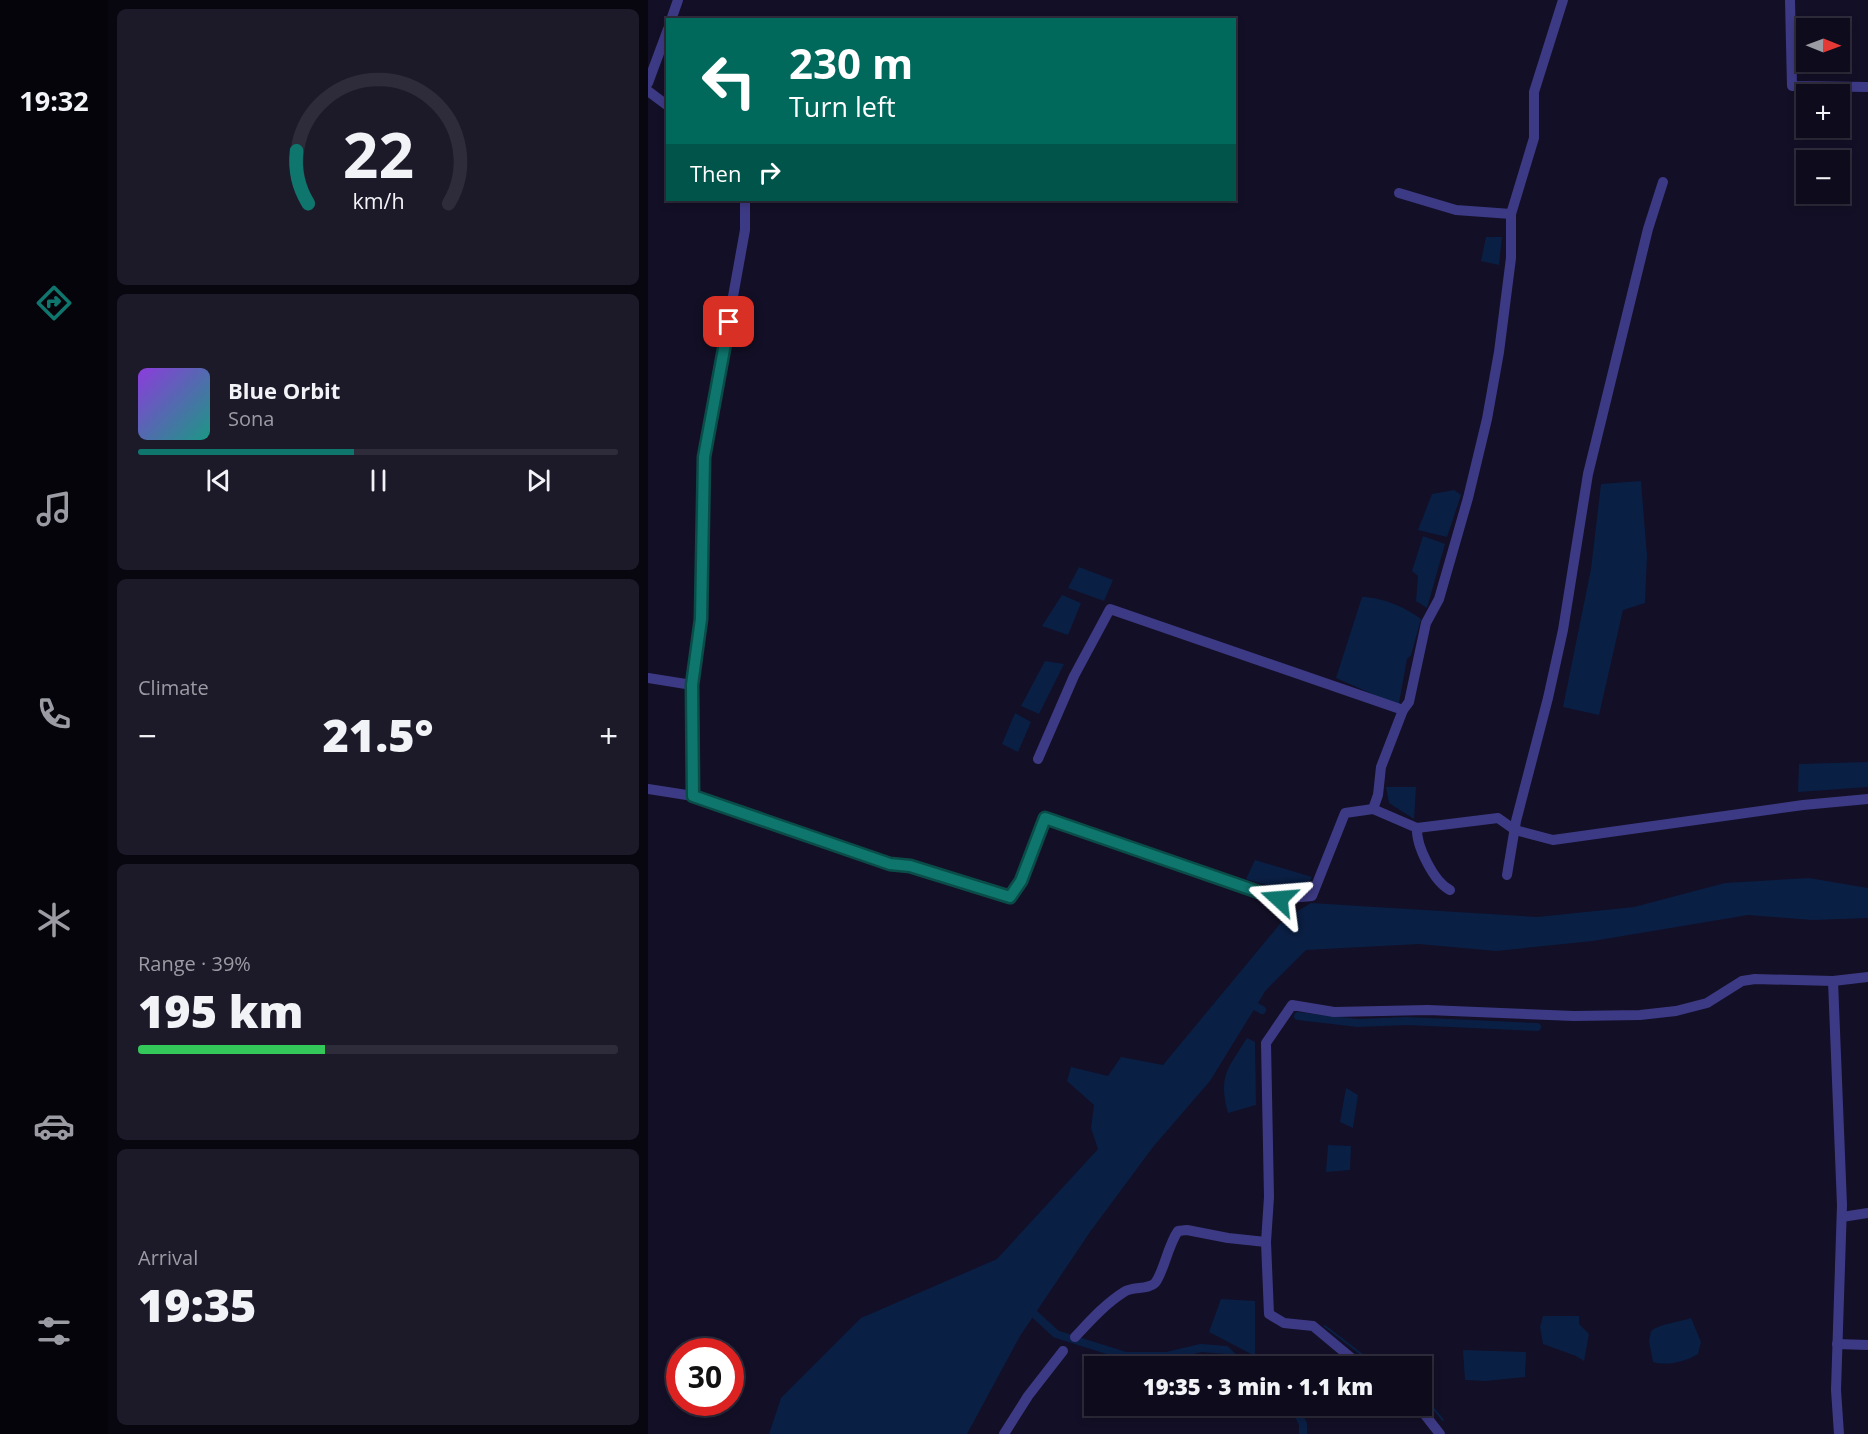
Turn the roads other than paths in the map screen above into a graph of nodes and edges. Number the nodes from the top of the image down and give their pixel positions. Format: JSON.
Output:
{"nodes":[{"id":1,"x":678,"y":0,"type":"edge"},
{"id":2,"x":1563,"y":0,"type":"edge"},
{"id":3,"x":1790,"y":0,"type":"edge"},
{"id":4,"x":672,"y":18,"type":"edge"},
{"id":5,"x":666,"y":34,"type":"edge"},
{"id":6,"x":648,"y":83,"type":"edge"},
{"id":7,"x":1868,"y":87,"type":"edge"},
{"id":8,"x":648,"y":91,"type":"edge"},
{"id":9,"x":666,"y":104,"type":"edge"},
{"id":10,"x":1663,"y":182,"type":"dead end"},
{"id":11,"x":1399,"y":193,"type":"dead end"},
{"id":12,"x":745,"y":201,"type":"edge"},
{"id":13,"x":1511,"y":214,"type":"junction"},
{"id":14,"x":648,"y":678,"type":"edge"},
{"id":15,"x":692,"y":685,"type":"junction"},
{"id":16,"x":1403,"y":710,"type":"junction"},
{"id":17,"x":1038,"y":759,"type":"dead end"},
{"id":18,"x":648,"y":789,"type":"edge"},
{"id":19,"x":693,"y":796,"type":"junction"},
{"id":20,"x":1868,"y":800,"type":"edge"},
{"id":21,"x":1373,"y":809,"type":"junction"},
{"id":22,"x":1417,"y":828,"type":"junction"},
{"id":23,"x":1515,"y":830,"type":"junction"},
{"id":24,"x":1508,"y":875,"type":"dead end"},
{"id":25,"x":1450,"y":890,"type":"dead end"},
{"id":26,"x":1868,"y":977,"type":"edge"},
{"id":27,"x":1833,"y":981,"type":"junction"},
{"id":28,"x":1868,"y":1213,"type":"edge"},
{"id":29,"x":1842,"y":1217,"type":"junction"},
{"id":30,"x":1266,"y":1242,"type":"junction"},
{"id":31,"x":1075,"y":1337,"type":"dead end"},
{"id":32,"x":1837,"y":1344,"type":"junction"},
{"id":33,"x":1868,"y":1345,"type":"edge"},
{"id":34,"x":1063,"y":1351,"type":"dead end"},
{"id":35,"x":1350,"y":1356,"type":"edge"},
{"id":36,"x":1426,"y":1416,"type":"edge"},
{"id":37,"x":1004,"y":1434,"type":"edge"},
{"id":38,"x":1440,"y":1434,"type":"edge"},
{"id":39,"x":1839,"y":1434,"type":"edge"}],
"edges":[{"from":1,"to":4,"type":"street"},
{"from":2,"to":13,"type":"street"},
{"from":3,"to":7,"type":"street"},
{"from":5,"to":6,"type":"street"},
{"from":8,"to":9,"type":"street"},
{"from":10,"to":23,"type":"street"},
{"from":11,"to":13,"type":"street"},
{"from":12,"to":15,"type":"street"},
{"from":13,"to":16,"type":"street"},
{"from":14,"to":15,"type":"street"},
{"from":15,"to":19,"type":"street"},
{"from":16,"to":17,"type":"street"},
{"from":16,"to":21,"type":"street"},
{"from":18,"to":19,"type":"street"},
{"from":19,"to":21,"type":"street"},
{"from":20,"to":23,"type":"street"},
{"from":21,"to":22,"type":"street"},
{"from":22,"to":23,"type":"street"},
{"from":22,"to":25,"type":"street"},
{"from":23,"to":24,"type":"street"},
{"from":26,"to":27,"type":"street"},
{"from":27,"to":29,"type":"street"},
{"from":27,"to":30,"type":"street"},
{"from":28,"to":29,"type":"street"},
{"from":29,"to":32,"type":"street"},
{"from":30,"to":31,"type":"street"},
{"from":30,"to":35,"type":"street"},
{"from":32,"to":33,"type":"street"},
{"from":32,"to":39,"type":"street"},
{"from":34,"to":37,"type":"street"},
{"from":36,"to":38,"type":"street"}]}
